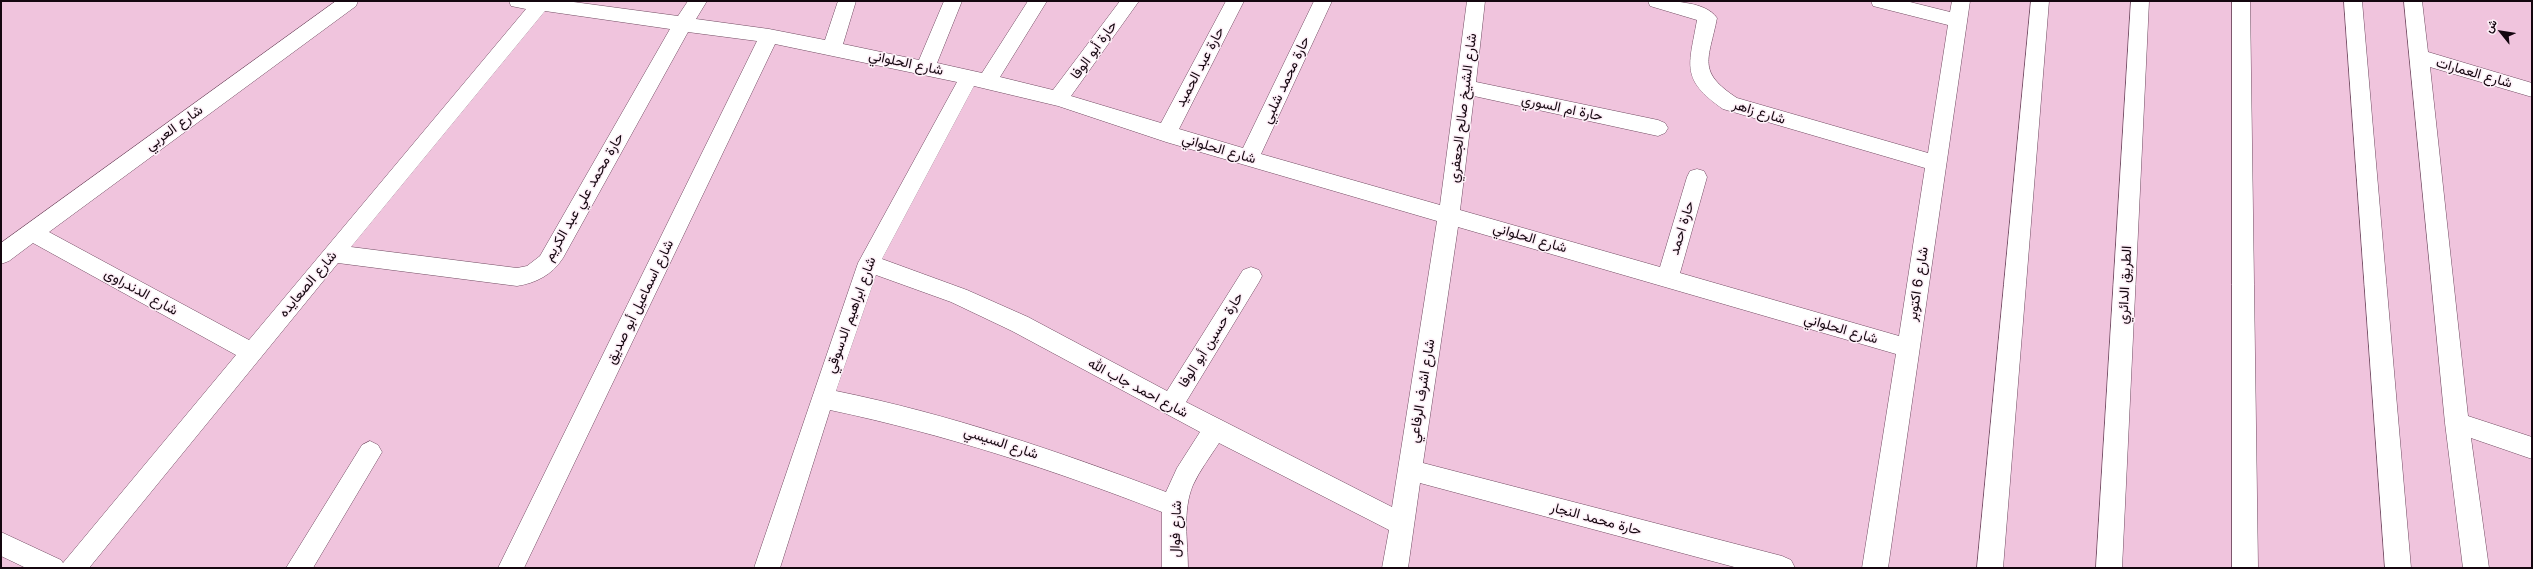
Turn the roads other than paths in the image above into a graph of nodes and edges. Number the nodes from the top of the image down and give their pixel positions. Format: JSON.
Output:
{"nodes":[{"id":1,"x":349,"y":1,"type":"edge"},
{"id":2,"x":518,"y":1,"type":"edge"},
{"id":3,"x":698,"y":1,"type":"edge"},
{"id":4,"x":847,"y":1,"type":"edge"},
{"id":5,"x":953,"y":1,"type":"edge"},
{"id":6,"x":1038,"y":1,"type":"edge"},
{"id":7,"x":1130,"y":1,"type":"edge"},
{"id":8,"x":1235,"y":1,"type":"edge"},
{"id":9,"x":1323,"y":1,"type":"edge"},
{"id":10,"x":1476,"y":1,"type":"edge"},
{"id":11,"x":1657,"y":1,"type":"edge"},
{"id":12,"x":1880,"y":1,"type":"edge"},
{"id":13,"x":2040,"y":1,"type":"edge"},
{"id":14,"x":2140,"y":1,"type":"edge"},
{"id":15,"x":2240,"y":1,"type":"edge"},
{"id":16,"x":2354,"y":1,"type":"edge"},
{"id":17,"x":2413,"y":1,"type":"edge"},
{"id":18,"x":541,"y":3,"type":"edge"},
{"id":19,"x":1710,"y":9,"type":"edge"},
{"id":20,"x":1959,"y":11,"type":"edge"},
{"id":21,"x":682,"y":25,"type":"junction"},
{"id":22,"x":769,"y":36,"type":"junction"},
{"id":23,"x":832,"y":48,"type":"junction"},
{"id":24,"x":2417,"y":56,"type":"junction"},
{"id":25,"x":926,"y":67,"type":"junction"},
{"id":26,"x":978,"y":79,"type":"junction"},
{"id":27,"x":1466,"y":87,"type":"junction"},
{"id":28,"x":2532,"y":90,"type":"edge"},
{"id":29,"x":1058,"y":100,"type":"junction"},
{"id":30,"x":1658,"y":128,"type":"dead end"},
{"id":31,"x":1166,"y":134,"type":"junction"},
{"id":32,"x":1249,"y":158,"type":"junction"},
{"id":33,"x":1936,"y":163,"type":"junction"},
{"id":34,"x":1698,"y":177,"type":"dead end"},
{"id":35,"x":1450,"y":215,"type":"junction"},
{"id":36,"x":31,"y":232,"type":"junction"},
{"id":37,"x":334,"y":254,"type":"junction"},
{"id":38,"x":1,"y":255,"type":"edge"},
{"id":39,"x":869,"y":263,"type":"junction"},
{"id":40,"x":1251,"y":276,"type":"dead end"},
{"id":41,"x":1667,"y":279,"type":"junction"},
{"id":42,"x":1908,"y":348,"type":"junction"},
{"id":43,"x":251,"y":352,"type":"junction"},
{"id":44,"x":822,"y":398,"type":"junction"},
{"id":45,"x":1171,"y":405,"type":"junction"},
{"id":46,"x":2457,"y":423,"type":"junction"},
{"id":47,"x":1215,"y":429,"type":"junction"},
{"id":48,"x":2532,"y":448,"type":"edge"},
{"id":49,"x":370,"y":452,"type":"dead end"},
{"id":50,"x":1410,"y":470,"type":"junction"},
{"id":51,"x":1175,"y":506,"type":"junction"},
{"id":52,"x":1402,"y":524,"type":"junction"},
{"id":53,"x":1,"y":544,"type":"edge"},
{"id":54,"x":52,"y":568,"type":"edge"},
{"id":55,"x":73,"y":568,"type":"edge"},
{"id":56,"x":299,"y":568,"type":"edge"},
{"id":57,"x":511,"y":568,"type":"edge"},
{"id":58,"x":767,"y":568,"type":"edge"},
{"id":59,"x":1175,"y":568,"type":"edge"},
{"id":60,"x":1396,"y":568,"type":"edge"},
{"id":61,"x":1782,"y":568,"type":"edge"},
{"id":62,"x":1875,"y":568,"type":"edge"},
{"id":63,"x":1990,"y":568,"type":"edge"},
{"id":64,"x":2109,"y":568,"type":"edge"},
{"id":65,"x":2245,"y":568,"type":"edge"},
{"id":66,"x":2398,"y":568,"type":"edge"},
{"id":67,"x":2476,"y":568,"type":"edge"}],
"edges":[{"from":1,"to":36,"type":"main road","name":"شارع العربي"},
{"from":2,"to":18,"type":"main road","name":"شارع الحلواني"},
{"from":3,"to":21,"type":"main road","name":"حارة محمد علي عبد الكريم"},
{"from":4,"to":23,"type":"main road"},
{"from":5,"to":25,"type":"main road"},
{"from":6,"to":26,"type":"main road","name":"شارع ابراهيم الدسوقي"},
{"from":7,"to":29,"type":"main road","name":"حارة أبو الوفا"},
{"from":8,"to":31,"type":"main road","name":"حارة عبد الحميد"},
{"from":9,"to":32,"type":"main road","name":"حارة محمد شلبي"},
{"from":10,"to":27,"type":"main road","name":"شارع الشيخ صالح الجعفري"},
{"from":11,"to":19,"type":"main road","name":"شارع زاهر"},
{"from":12,"to":20,"type":"main road"},
{"from":13,"to":63,"type":"main road"},
{"from":14,"to":64,"type":"main road","name":"الطريق الدائري"},
{"from":15,"to":65,"type":"main road"},
{"from":16,"to":66,"type":"main road"},
{"from":17,"to":24,"type":"main road"},
{"from":18,"to":21,"type":"main road","name":"شارع الحلواني"},
{"from":18,"to":37,"type":"main road","name":"شارع الصعايده"},
{"from":19,"to":33,"type":"main road","name":"شارع زاهر"},
{"from":20,"to":33,"type":"main road","name":"شارع 6 اكتوبر"},
{"from":21,"to":22,"type":"main road","name":"شارع الحلواني"},
{"from":21,"to":37,"type":"main road","name":"حارة محمد علي عبد الكريم"},
{"from":22,"to":23,"type":"main road","name":"شارع الحلواني"},
{"from":22,"to":57,"type":"main road","name":"شارع اسماعيل أبو صديق"},
{"from":23,"to":25,"type":"main road","name":"شارع الحلواني"},
{"from":24,"to":28,"type":"main road","name":"شارع العمارات"},
{"from":24,"to":46,"type":"main road"},
{"from":25,"to":26,"type":"main road","name":"شارع الحلواني"},
{"from":26,"to":29,"type":"main road","name":"شارع الحلواني"},
{"from":26,"to":39,"type":"main road","name":"شارع ابراهيم الدسوقي"},
{"from":27,"to":30,"type":"main road","name":"حارة ام السوري"},
{"from":27,"to":35,"type":"main road","name":"شارع الشيخ صالح الجعفري"},
{"from":29,"to":31,"type":"main road","name":"شارع الحلواني"},
{"from":31,"to":32,"type":"main road","name":"شارع الحلواني"},
{"from":32,"to":35,"type":"main road","name":"شارع الحلواني"},
{"from":33,"to":42,"type":"main road","name":"شارع 6 اكتوبر"},
{"from":34,"to":41,"type":"main road","name":"حارة احمد"},
{"from":35,"to":41,"type":"main road","name":"شارع الحلواني"},
{"from":35,"to":50,"type":"main road","name":"شارع اشرف الرفاعي"},
{"from":36,"to":38,"type":"main road","name":"شارع العربي"},
{"from":36,"to":43,"type":"main road","name":"شارع الدندراوى"},
{"from":37,"to":43,"type":"main road","name":"شارع الصعايده"},
{"from":39,"to":44,"type":"main road","name":"شارع ابراهيم الدسوقي"},
{"from":39,"to":45,"type":"main road","name":"شارع احمد جاب الله"},
{"from":40,"to":45,"type":"main road","name":"حارة حسين أبو الوفا"},
{"from":41,"to":42,"type":"main road","name":"شارع الحلواني"},
{"from":42,"to":62,"type":"main road","name":"شارع 6 اكتوبر"},
{"from":43,"to":55,"type":"main road","name":"شارع الصعايده"},
{"from":44,"to":51,"type":"main road","name":"شارع السيسي"},
{"from":44,"to":58,"type":"main road","name":"شارع ابراهيم الدسوقي"},
{"from":45,"to":47,"type":"main road","name":"شارع احمد جاب الله"},
{"from":46,"to":48,"type":"main road"},
{"from":46,"to":67,"type":"main road"},
{"from":47,"to":51,"type":"main road","name":"شارع فوال"},
{"from":47,"to":52,"type":"main road","name":"شارع احمد جاب الله"},
{"from":49,"to":56,"type":"main road"},
{"from":50,"to":52,"type":"main road","name":"شارع اشرف الرفاعي"},
{"from":50,"to":61,"type":"main road","name":"حارة محمد النجار"},
{"from":51,"to":59,"type":"main road","name":"شارع فوال"},
{"from":52,"to":60,"type":"main road","name":"شارع اشرف الرفاعي"},
{"from":53,"to":54,"type":"main road"}]}
